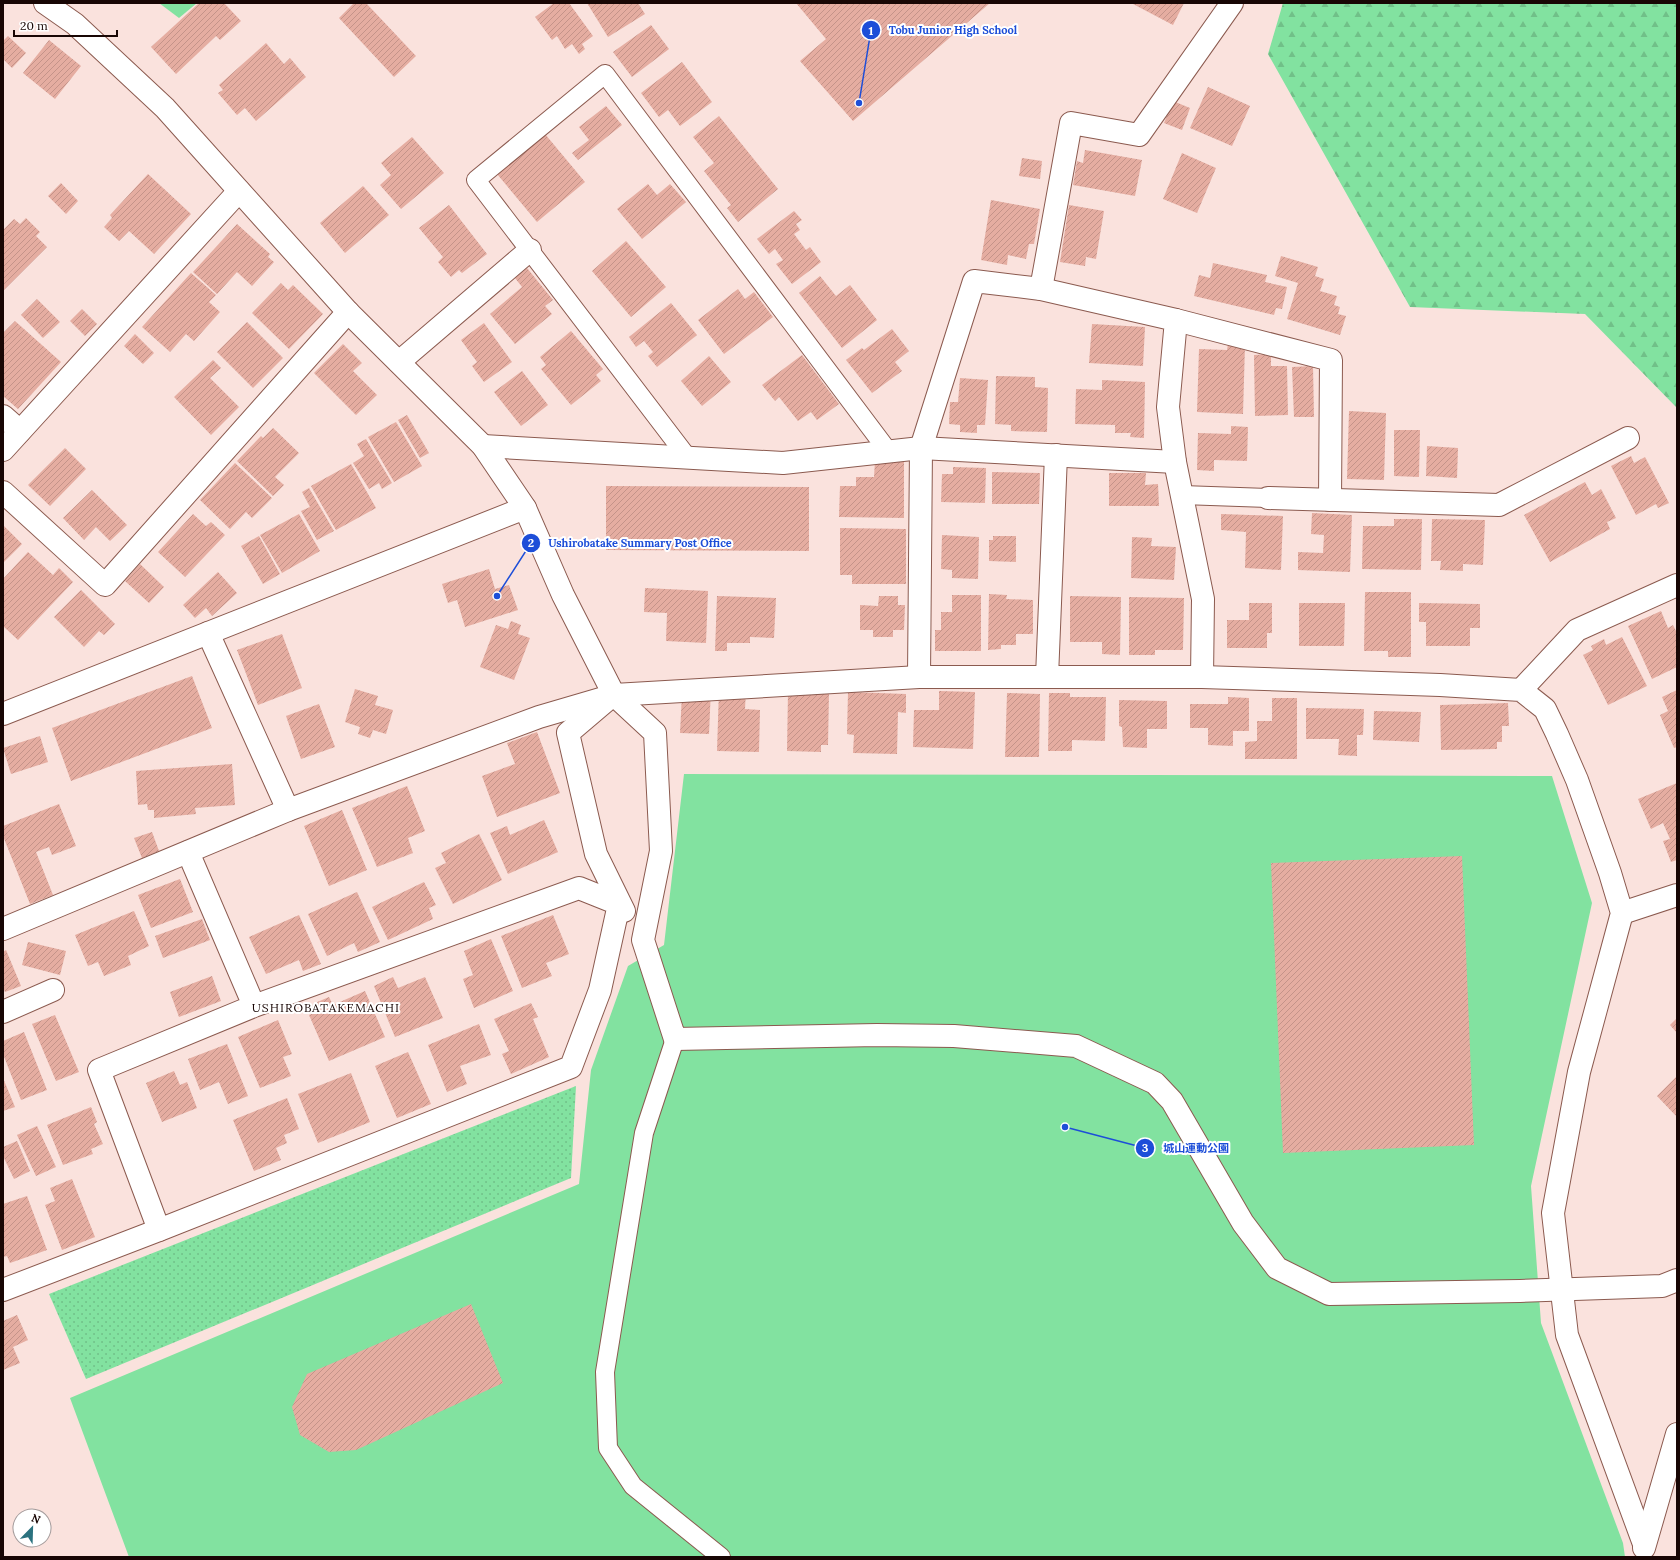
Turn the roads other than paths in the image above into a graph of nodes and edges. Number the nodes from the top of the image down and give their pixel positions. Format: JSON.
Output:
{"nodes":[{"id":1,"x":46,"y":3,"type":"edge"},
{"id":2,"x":1232,"y":3,"type":"edge"},
{"id":3,"x":239,"y":191,"type":"junction"},
{"id":4,"x":530,"y":250,"type":"junction"},
{"id":5,"x":1041,"y":289,"type":"junction"},
{"id":6,"x":348,"y":312,"type":"junction"},
{"id":7,"x":1176,"y":320,"type":"junction"},
{"id":8,"x":399,"y":362,"type":"junction"},
{"id":9,"x":3,"y":416,"type":"edge"},
{"id":10,"x":20,"y":431,"type":"junction"},
{"id":11,"x":1628,"y":438,"type":"dead end"},
{"id":12,"x":483,"y":446,"type":"junction"},
{"id":13,"x":920,"y":448,"type":"junction"},
{"id":14,"x":3,"y":450,"type":"edge"},
{"id":15,"x":888,"y":451,"type":"junction"},
{"id":16,"x":1056,"y":455,"type":"junction"},
{"id":17,"x":688,"y":458,"type":"junction"},
{"id":18,"x":1176,"y":462,"type":"junction"},
{"id":19,"x":3,"y":492,"type":"edge"},
{"id":20,"x":1182,"y":495,"type":"junction"},
{"id":21,"x":1268,"y":498,"type":"joint"},
{"id":22,"x":1330,"y":500,"type":"junction"},
{"id":23,"x":525,"y":508,"type":"junction"},
{"id":24,"x":1677,"y":585,"type":"edge"},
{"id":25,"x":208,"y":633,"type":"junction"},
{"id":26,"x":919,"y":677,"type":"junction"},
{"id":27,"x":1047,"y":677,"type":"junction"},
{"id":28,"x":1202,"y":677,"type":"junction"},
{"id":29,"x":1521,"y":690,"type":"junction"},
{"id":30,"x":614,"y":695,"type":"junction"},
{"id":31,"x":3,"y":714,"type":"edge"},
{"id":32,"x":288,"y":810,"type":"junction"},
{"id":33,"x":188,"y":852,"type":"junction"},
{"id":34,"x":1677,"y":895,"type":"edge"},
{"id":35,"x":619,"y":904,"type":"junction"},
{"id":36,"x":1622,"y":913,"type":"junction"},
{"id":37,"x":3,"y":929,"type":"edge"},
{"id":38,"x":643,"y":940,"type":"junction"},
{"id":39,"x":53,"y":990,"type":"dead end"},
{"id":40,"x":254,"y":1006,"type":"junction"},
{"id":41,"x":3,"y":1012,"type":"edge"},
{"id":42,"x":675,"y":1039,"type":"junction"},
{"id":43,"x":159,"y":1230,"type":"junction"},
{"id":44,"x":1677,"y":1280,"type":"edge"},
{"id":45,"x":1562,"y":1289,"type":"junction"},
{"id":46,"x":3,"y":1290,"type":"edge"},
{"id":47,"x":1677,"y":1434,"type":"edge"},
{"id":48,"x":1644,"y":1550,"type":"edge"},
{"id":49,"x":721,"y":1557,"type":"edge"}],
"edges":[{"from":1,"to":3,"type":"street"},
{"from":2,"to":5,"type":"street"},
{"from":3,"to":6,"type":"street"},
{"from":3,"to":10,"type":"street"},
{"from":4,"to":8,"type":"street"},
{"from":4,"to":15,"type":"lane"},
{"from":4,"to":17,"type":"lane"},
{"from":5,"to":7,"type":"street"},
{"from":5,"to":13,"type":"street"},
{"from":6,"to":8,"type":"street"},
{"from":6,"to":19,"type":"street"},
{"from":7,"to":18,"type":"street"},
{"from":7,"to":22,"type":"street"},
{"from":8,"to":12,"type":"street"},
{"from":9,"to":10,"type":"street"},
{"from":10,"to":14,"type":"street"},
{"from":11,"to":22,"type":"street"},
{"from":12,"to":17,"type":"street"},
{"from":12,"to":23,"type":"street"},
{"from":13,"to":15,"type":"street"},
{"from":13,"to":16,"type":"street"},
{"from":13,"to":26,"type":"street"},
{"from":15,"to":17,"type":"street"},
{"from":16,"to":18,"type":"street"},
{"from":16,"to":27,"type":"street"},
{"from":18,"to":20,"type":"street"},
{"from":20,"to":21,"type":"lane"},
{"from":20,"to":28,"type":"street"},
{"from":21,"to":22,"type":"street"},
{"from":23,"to":25,"type":"street"},
{"from":23,"to":30,"type":"street"},
{"from":24,"to":29,"type":"street"},
{"from":25,"to":31,"type":"street"},
{"from":25,"to":32,"type":"street"},
{"from":26,"to":27,"type":"street"},
{"from":26,"to":30,"type":"street"},
{"from":27,"to":28,"type":"street"},
{"from":28,"to":29,"type":"street"},
{"from":29,"to":36,"type":"street"},
{"from":30,"to":32,"type":"street"},
{"from":30,"to":35,"type":"street"},
{"from":30,"to":38,"type":"street"},
{"from":32,"to":33,"type":"street"},
{"from":33,"to":37,"type":"street"},
{"from":33,"to":40,"type":"street"},
{"from":34,"to":36,"type":"street"},
{"from":35,"to":38,"type":"street"},
{"from":35,"to":40,"type":"street"},
{"from":35,"to":43,"type":"street"},
{"from":36,"to":45,"type":"street"},
{"from":38,"to":42,"type":"street"},
{"from":39,"to":41,"type":"street"},
{"from":40,"to":43,"type":"street"},
{"from":42,"to":45,"type":"street"},
{"from":42,"to":49,"type":"lane"},
{"from":43,"to":46,"type":"street"},
{"from":44,"to":45,"type":"street"},
{"from":45,"to":48,"type":"street"},
{"from":47,"to":48,"type":"street"}]}
